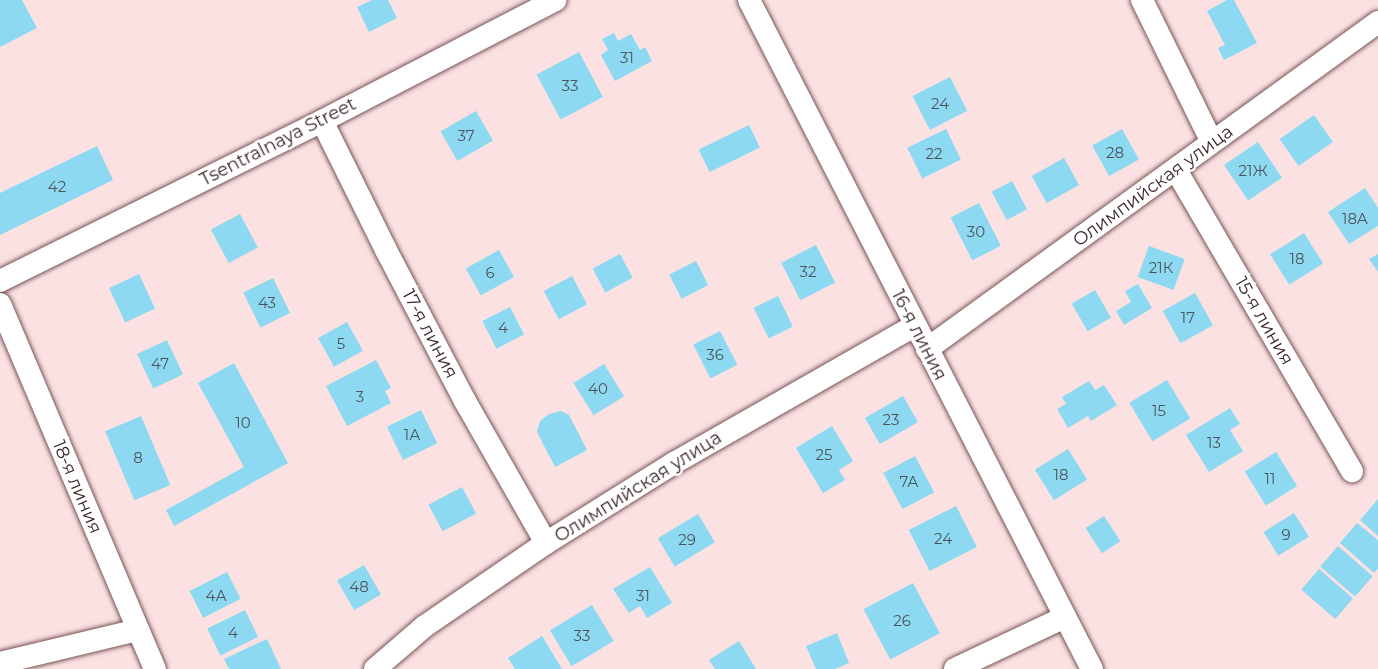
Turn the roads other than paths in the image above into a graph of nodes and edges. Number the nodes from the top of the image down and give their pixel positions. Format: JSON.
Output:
{"nodes":[{"id":1,"x":555,"y":0,"type":"edge"},
{"id":2,"x":749,"y":0,"type":"edge"},
{"id":3,"x":1142,"y":0,"type":"edge"},
{"id":4,"x":1378,"y":22,"type":"edge"},
{"id":5,"x":322,"y":121,"type":"junction"},
{"id":6,"x":1212,"y":142,"type":"junction"},
{"id":7,"x":1176,"y":171,"type":"junction"},
{"id":8,"x":0,"y":282,"type":"edge"},
{"id":9,"x":1,"y":307,"type":"edge"},
{"id":10,"x":914,"y":326,"type":"junction"},
{"id":11,"x":927,"y":349,"type":"junction"},
{"id":12,"x":1352,"y":471,"type":"dead end"},
{"id":13,"x":546,"y":543,"type":"junction"},
{"id":14,"x":1065,"y":617,"type":"junction"},
{"id":15,"x":137,"y":630,"type":"junction"},
{"id":16,"x":0,"y":663,"type":"edge"},
{"id":17,"x":155,"y":669,"type":"edge"},
{"id":18,"x":375,"y":669,"type":"edge"},
{"id":19,"x":955,"y":669,"type":"edge"},
{"id":20,"x":1092,"y":669,"type":"edge"}],
"edges":[{"from":1,"to":5,"type":"street","name":"Tsentralnaya Street"},
{"from":2,"to":10,"type":"street","name":"16-я линия"},
{"from":3,"to":6,"type":"street"},
{"from":4,"to":6,"type":"street","name":"Олимпийская улица"},
{"from":5,"to":8,"type":"street","name":"Tsentralnaya Street"},
{"from":5,"to":13,"type":"street","name":"17-я линия"},
{"from":6,"to":7,"type":"street","name":"Олимпийская улица"},
{"from":7,"to":11,"type":"street","name":"Олимпийская улица"},
{"from":7,"to":12,"type":"street","name":"15-я линия"},
{"from":9,"to":15,"type":"street","name":"18-я линия"},
{"from":10,"to":11,"type":"street","name":"16-я линия"},
{"from":10,"to":13,"type":"street","name":"Олимпийская улица"},
{"from":11,"to":14,"type":"street","name":"16-я линия"},
{"from":13,"to":18,"type":"street","name":"Олимпийская улица"},
{"from":14,"to":19,"type":"street"},
{"from":14,"to":20,"type":"street","name":"16-я линия"},
{"from":15,"to":16,"type":"street"},
{"from":15,"to":17,"type":"street","name":"18-я линия"}]}
